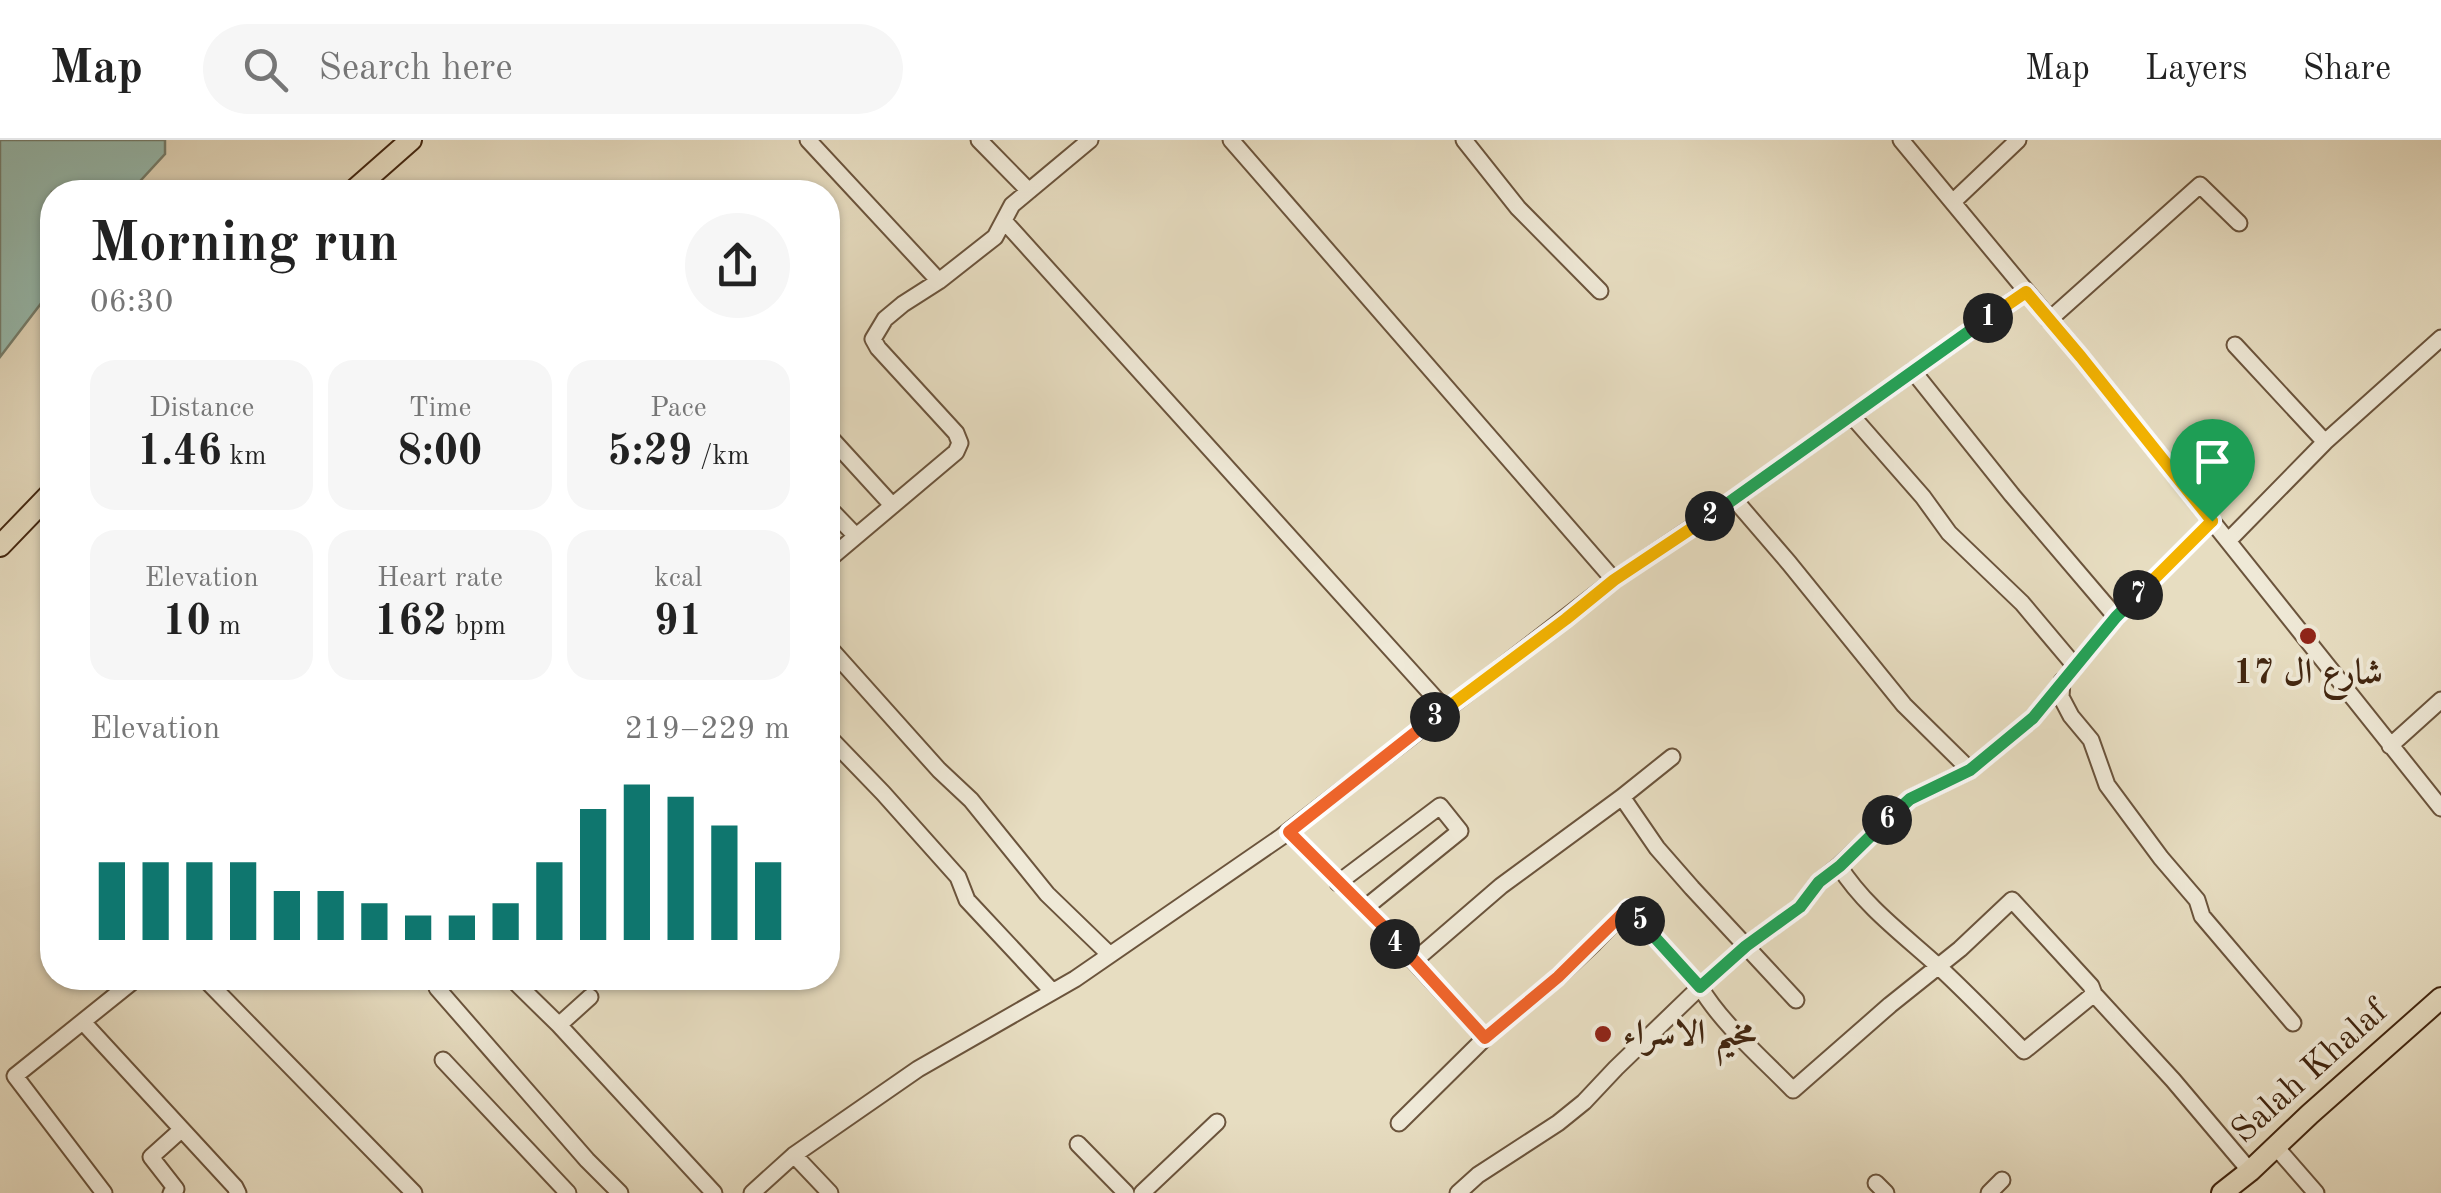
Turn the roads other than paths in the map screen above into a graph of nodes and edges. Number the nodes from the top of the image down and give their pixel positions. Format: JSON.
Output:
{"nodes":[{"id":1,"x":411,"y":140,"type":"edge"},
{"id":2,"x":808,"y":140,"type":"edge"},
{"id":3,"x":979,"y":140,"type":"edge"},
{"id":4,"x":1090,"y":140,"type":"edge"},
{"id":5,"x":1231,"y":140,"type":"edge"},
{"id":6,"x":1464,"y":140,"type":"edge"},
{"id":7,"x":1901,"y":140,"type":"edge"},
{"id":8,"x":2018,"y":140,"type":"edge"},
{"id":9,"x":366,"y":180,"type":"edge"},
{"id":10,"x":1029,"y":191,"type":"junction"},
{"id":11,"x":1957,"y":198,"type":"dead end"},
{"id":12,"x":1005,"y":222,"type":"junction"},
{"id":13,"x":2239,"y":223,"type":"dead end"},
{"id":14,"x":939,"y":282,"type":"junction"},
{"id":15,"x":1600,"y":291,"type":"dead end"},
{"id":16,"x":2026,"y":292,"type":"junction"},
{"id":17,"x":2049,"y":320,"type":"junction"},
{"id":18,"x":2441,"y":338,"type":"edge"},
{"id":19,"x":2235,"y":345,"type":"dead end"},
{"id":20,"x":1914,"y":371,"type":"junction"},
{"id":21,"x":1852,"y":416,"type":"junction"},
{"id":22,"x":2325,"y":442,"type":"junction"},
{"id":23,"x":840,"y":448,"type":"edge"},
{"id":24,"x":1734,"y":499,"type":"junction"},
{"id":25,"x":40,"y":504,"type":"edge"},
{"id":26,"x":892,"y":505,"type":"junction"},
{"id":27,"x":840,"y":519,"type":"edge"},
{"id":28,"x":2212,"y":521,"type":"junction"},
{"id":29,"x":856,"y":536,"type":"junction"},
{"id":30,"x":2228,"y":541,"type":"junction"},
{"id":31,"x":0,"y":546,"type":"edge"},
{"id":32,"x":840,"y":550,"type":"edge"},
{"id":33,"x":1614,"y":580,"type":"junction"},
{"id":34,"x":2116,"y":617,"type":"junction"},
{"id":35,"x":840,"y":659,"type":"edge"},
{"id":36,"x":2075,"y":666,"type":"junction"},
{"id":37,"x":2062,"y":681,"type":"junction"},
{"id":38,"x":2441,"y":700,"type":"edge"},
{"id":39,"x":1445,"y":710,"type":"junction"},
{"id":40,"x":2390,"y":746,"type":"junction"},
{"id":41,"x":840,"y":748,"type":"edge"},
{"id":42,"x":1672,"y":757,"type":"dead end"},
{"id":43,"x":1970,"y":770,"type":"junction"},
{"id":44,"x":1622,"y":797,"type":"junction"},
{"id":45,"x":2441,"y":808,"type":"edge"},
{"id":46,"x":1289,"y":832,"type":"junction"},
{"id":47,"x":1840,"y":866,"type":"junction"},
{"id":48,"x":1338,"y":883,"type":"junction"},
{"id":49,"x":1364,"y":908,"type":"junction"},
{"id":50,"x":1746,"y":946,"type":"junction"},
{"id":51,"x":1109,"y":954,"type":"junction"},
{"id":52,"x":1414,"y":960,"type":"junction"},
{"id":53,"x":1938,"y":967,"type":"junction"},
{"id":54,"x":1700,"y":987,"type":"junction"},
{"id":55,"x":122,"y":990,"type":"edge"},
{"id":56,"x":216,"y":990,"type":"edge"},
{"id":57,"x":439,"y":990,"type":"edge"},
{"id":58,"x":523,"y":990,"type":"edge"},
{"id":59,"x":1052,"y":990,"type":"junction"},
{"id":60,"x":2094,"y":994,"type":"junction"},
{"id":61,"x":590,"y":997,"type":"dead end"},
{"id":62,"x":2441,"y":998,"type":"edge"},
{"id":63,"x":1796,"y":1000,"type":"dead end"},
{"id":64,"x":2441,"y":1015,"type":"edge"},
{"id":65,"x":83,"y":1022,"type":"junction"},
{"id":66,"x":2293,"y":1023,"type":"dead end"},
{"id":67,"x":559,"y":1025,"type":"junction"},
{"id":68,"x":1485,"y":1038,"type":"junction"},
{"id":69,"x":443,"y":1060,"type":"dead end"},
{"id":70,"x":1217,"y":1122,"type":"dead end"},
{"id":71,"x":1399,"y":1122,"type":"dead end"},
{"id":72,"x":181,"y":1130,"type":"junction"},
{"id":73,"x":1078,"y":1144,"type":"dead end"},
{"id":74,"x":2282,"y":1154,"type":"junction"},
{"id":75,"x":794,"y":1155,"type":"junction"},
{"id":76,"x":2250,"y":1171,"type":"junction"},
{"id":77,"x":2002,"y":1180,"type":"dead end"},
{"id":78,"x":104,"y":1193,"type":"edge"},
{"id":79,"x":172,"y":1193,"type":"edge"},
{"id":80,"x":238,"y":1193,"type":"edge"},
{"id":81,"x":414,"y":1193,"type":"edge"},
{"id":82,"x":568,"y":1193,"type":"edge"},
{"id":83,"x":620,"y":1193,"type":"edge"},
{"id":84,"x":714,"y":1193,"type":"edge"},
{"id":85,"x":752,"y":1193,"type":"edge"},
{"id":86,"x":830,"y":1193,"type":"edge"},
{"id":87,"x":1126,"y":1193,"type":"edge"},
{"id":88,"x":1142,"y":1193,"type":"edge"},
{"id":89,"x":1458,"y":1193,"type":"edge"},
{"id":90,"x":1988,"y":1193,"type":"edge"},
{"id":91,"x":2222,"y":1193,"type":"edge"},
{"id":92,"x":2234,"y":1193,"type":"edge"},
{"id":93,"x":2316,"y":1193,"type":"edge"}],
"edges":[{"from":1,"to":9,"type":"main road"},
{"from":2,"to":14,"type":"street"},
{"from":3,"to":10,"type":"street"},
{"from":4,"to":10,"type":"street"},
{"from":5,"to":33,"type":"street"},
{"from":6,"to":15,"type":"street"},
{"from":7,"to":16,"type":"street"},
{"from":8,"to":11,"type":"street"},
{"from":10,"to":12,"type":"street"},
{"from":12,"to":14,"type":"street"},
{"from":12,"to":39,"type":"street"},
{"from":13,"to":17,"type":"street"},
{"from":14,"to":26,"type":"street"},
{"from":16,"to":17,"type":"street"},
{"from":16,"to":20,"type":"street"},
{"from":17,"to":28,"type":"street"},
{"from":18,"to":22,"type":"street"},
{"from":19,"to":22,"type":"street"},
{"from":20,"to":21,"type":"street"},
{"from":20,"to":34,"type":"street"},
{"from":21,"to":24,"type":"street"},
{"from":21,"to":36,"type":"street"},
{"from":22,"to":30,"type":"street"},
{"from":23,"to":26,"type":"street"},
{"from":24,"to":33,"type":"street"},
{"from":24,"to":43,"type":"street"},
{"from":25,"to":31,"type":"main road"},
{"from":26,"to":29,"type":"street"},
{"from":27,"to":29,"type":"street"},
{"from":28,"to":30,"type":"street"},
{"from":28,"to":34,"type":"street"},
{"from":29,"to":32,"type":"street"},
{"from":30,"to":40,"type":"street"},
{"from":33,"to":39,"type":"street"},
{"from":34,"to":36,"type":"street"},
{"from":35,"to":51,"type":"street"},
{"from":36,"to":37,"type":"street"},
{"from":37,"to":43,"type":"street"},
{"from":37,"to":66,"type":"street"},
{"from":38,"to":40,"type":"street"},
{"from":39,"to":46,"type":"street"},
{"from":40,"to":45,"type":"street"},
{"from":41,"to":59,"type":"street"},
{"from":42,"to":44,"type":"street"},
{"from":43,"to":47,"type":"street"},
{"from":44,"to":50,"type":"street"},
{"from":44,"to":52,"type":"street"},
{"from":46,"to":48,"type":"street"},
{"from":46,"to":51,"type":"street"},
{"from":47,"to":50,"type":"street"},
{"from":47,"to":53,"type":"street"},
{"from":48,"to":49,"type":"street"},
{"from":48,"to":49,"type":"street"},
{"from":49,"to":52,"type":"street"},
{"from":50,"to":54,"type":"street"},
{"from":50,"to":63,"type":"street"},
{"from":51,"to":59,"type":"street"},
{"from":52,"to":68,"type":"street"},
{"from":53,"to":54,"type":"street"},
{"from":53,"to":60,"type":"street"},
{"from":53,"to":60,"type":"street"},
{"from":54,"to":68,"type":"street"},
{"from":54,"to":89,"type":"street"},
{"from":55,"to":65,"type":"street"},
{"from":56,"to":81,"type":"street"},
{"from":57,"to":83,"type":"street"},
{"from":58,"to":67,"type":"street"},
{"from":59,"to":75,"type":"street"},
{"from":60,"to":76,"type":"street"},
{"from":61,"to":67,"type":"street"},
{"from":62,"to":76,"type":"main road","name":"Salah Khalaf"},
{"from":64,"to":74,"type":"main road","name":"Salah Khalaf"},
{"from":65,"to":72,"type":"street"},
{"from":65,"to":78,"type":"street"},
{"from":67,"to":84,"type":"street"},
{"from":68,"to":71,"type":"street"},
{"from":69,"to":82,"type":"street"},
{"from":70,"to":88,"type":"street"},
{"from":72,"to":79,"type":"street"},
{"from":72,"to":80,"type":"street"},
{"from":73,"to":87,"type":"street"},
{"from":74,"to":92,"type":"main road","name":"Salah Khalaf"},
{"from":74,"to":93,"type":"street"},
{"from":75,"to":85,"type":"street"},
{"from":75,"to":86,"type":"street"},
{"from":76,"to":91,"type":"main road","name":"Salah Khalaf"},
{"from":77,"to":90,"type":"street"}]}
